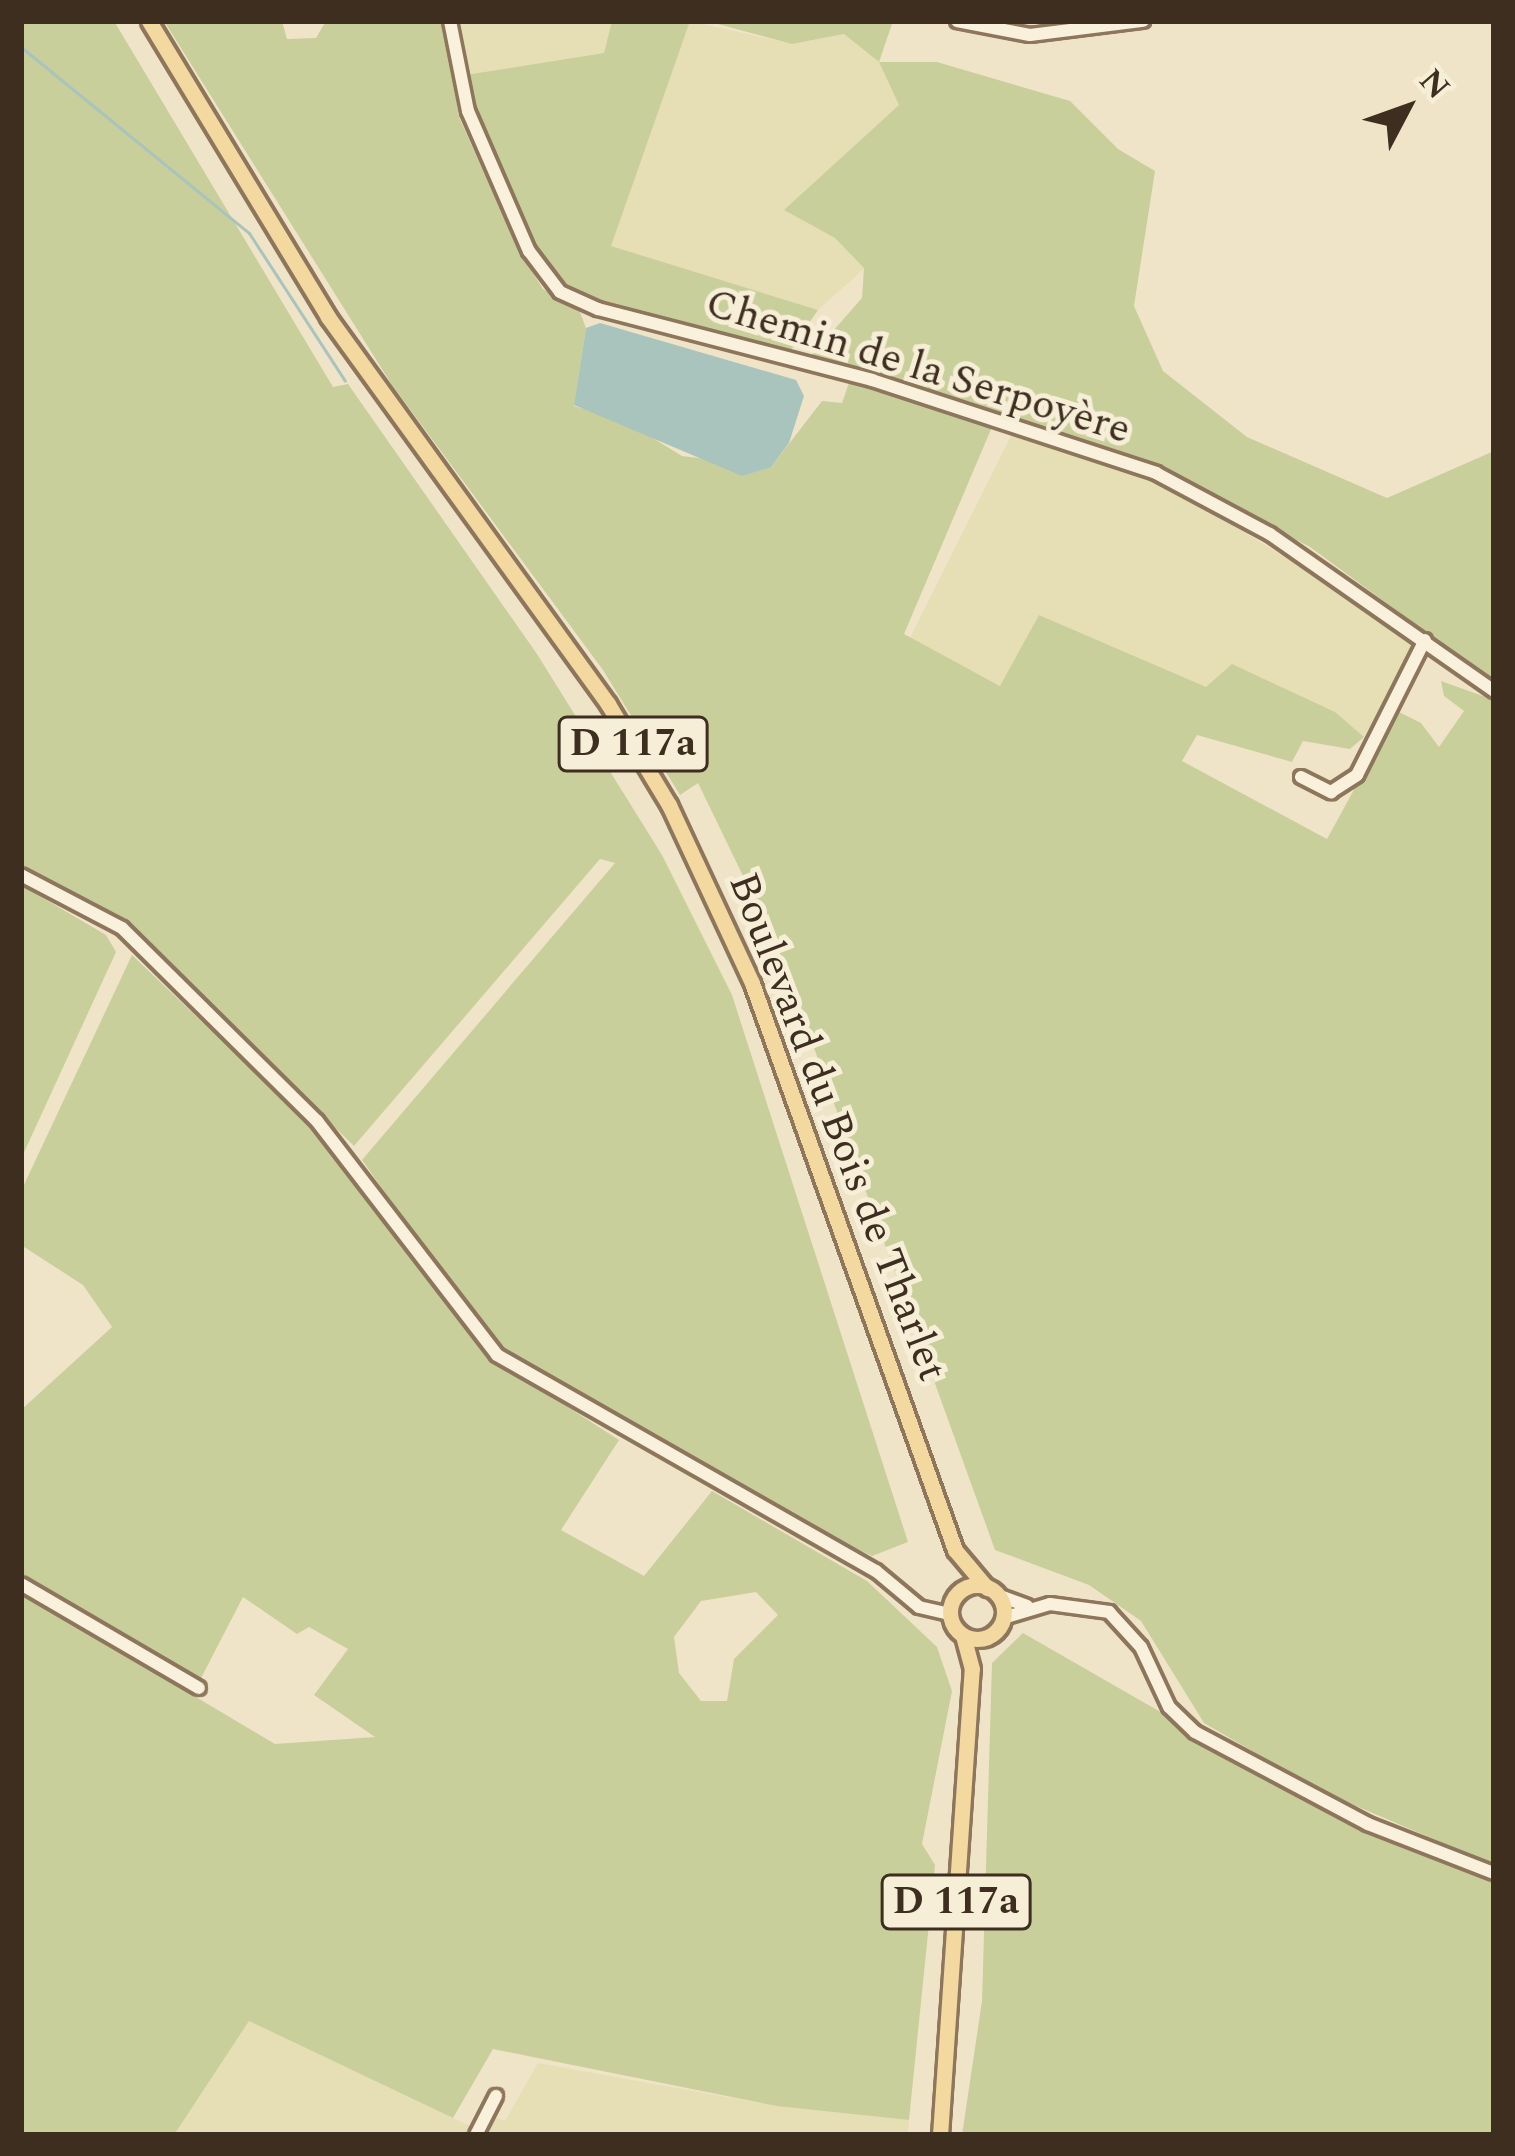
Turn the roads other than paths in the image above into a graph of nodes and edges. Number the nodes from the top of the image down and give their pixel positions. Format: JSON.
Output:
{"nodes":[{"id":1,"x":149,"y":21,"type":"edge"},
{"id":2,"x":450,"y":21,"type":"edge"},
{"id":3,"x":957,"y":21,"type":"edge"},
{"id":4,"x":1143,"y":21,"type":"edge"},
{"id":5,"x":1425,"y":640,"type":"junction"},
{"id":6,"x":1494,"y":691,"type":"edge"},
{"id":7,"x":1301,"y":777,"type":"dead end"},
{"id":8,"x":21,"y":874,"type":"edge"},
{"id":9,"x":955,"y":1550,"type":"junction"},
{"id":10,"x":21,"y":1584,"type":"edge"},
{"id":11,"x":992,"y":1591,"type":"junction"},
{"id":12,"x":956,"y":1594,"type":"junction"},
{"id":13,"x":1028,"y":1606,"type":"junction"},
{"id":14,"x":950,"y":1615,"type":"junction"},
{"id":15,"x":1003,"y":1618,"type":"junction"},
{"id":16,"x":963,"y":1635,"type":"junction"},
{"id":17,"x":988,"y":1637,"type":"junction"},
{"id":18,"x":972,"y":1669,"type":"junction"},
{"id":19,"x":199,"y":1688,"type":"dead end"},
{"id":20,"x":1494,"y":1873,"type":"edge"},
{"id":21,"x":496,"y":2096,"type":"dead end"},
{"id":22,"x":476,"y":2135,"type":"edge"},
{"id":23,"x":940,"y":2135,"type":"edge"}],
"edges":[{"from":1,"to":9,"type":"main road","name":"Boulevard du Bois de Tharlet","number":"D 117a"},
{"from":2,"to":5,"type":"street","name":"Chemin de la Serpoyère"},
{"from":3,"to":4,"type":"street"},
{"from":5,"to":6,"type":"street","name":"Chemin de la Serpoyère"},
{"from":5,"to":7,"type":"street"},
{"from":8,"to":14,"type":"street"},
{"from":9,"to":11,"type":"main road","name":"Boulevard du Bois de Tharlet","number":"D 117a"},
{"from":9,"to":12,"type":"main road","name":"Boulevard du Bois de Tharlet","number":"D 117a"},
{"from":10,"to":19,"type":"street"},
{"from":11,"to":12,"type":"main road"},
{"from":11,"to":13,"type":"street"},
{"from":11,"to":15,"type":"main road"},
{"from":12,"to":14,"type":"main road"},
{"from":13,"to":15,"type":"street"},
{"from":13,"to":20,"type":"street"},
{"from":14,"to":16,"type":"main road"},
{"from":15,"to":17,"type":"main road"},
{"from":16,"to":17,"type":"main road"},
{"from":16,"to":18,"type":"main road","number":"D 117a"},
{"from":17,"to":18,"type":"main road","number":"D 117a"},
{"from":18,"to":23,"type":"main road","number":"D 117a"},
{"from":21,"to":22,"type":"street"}]}
